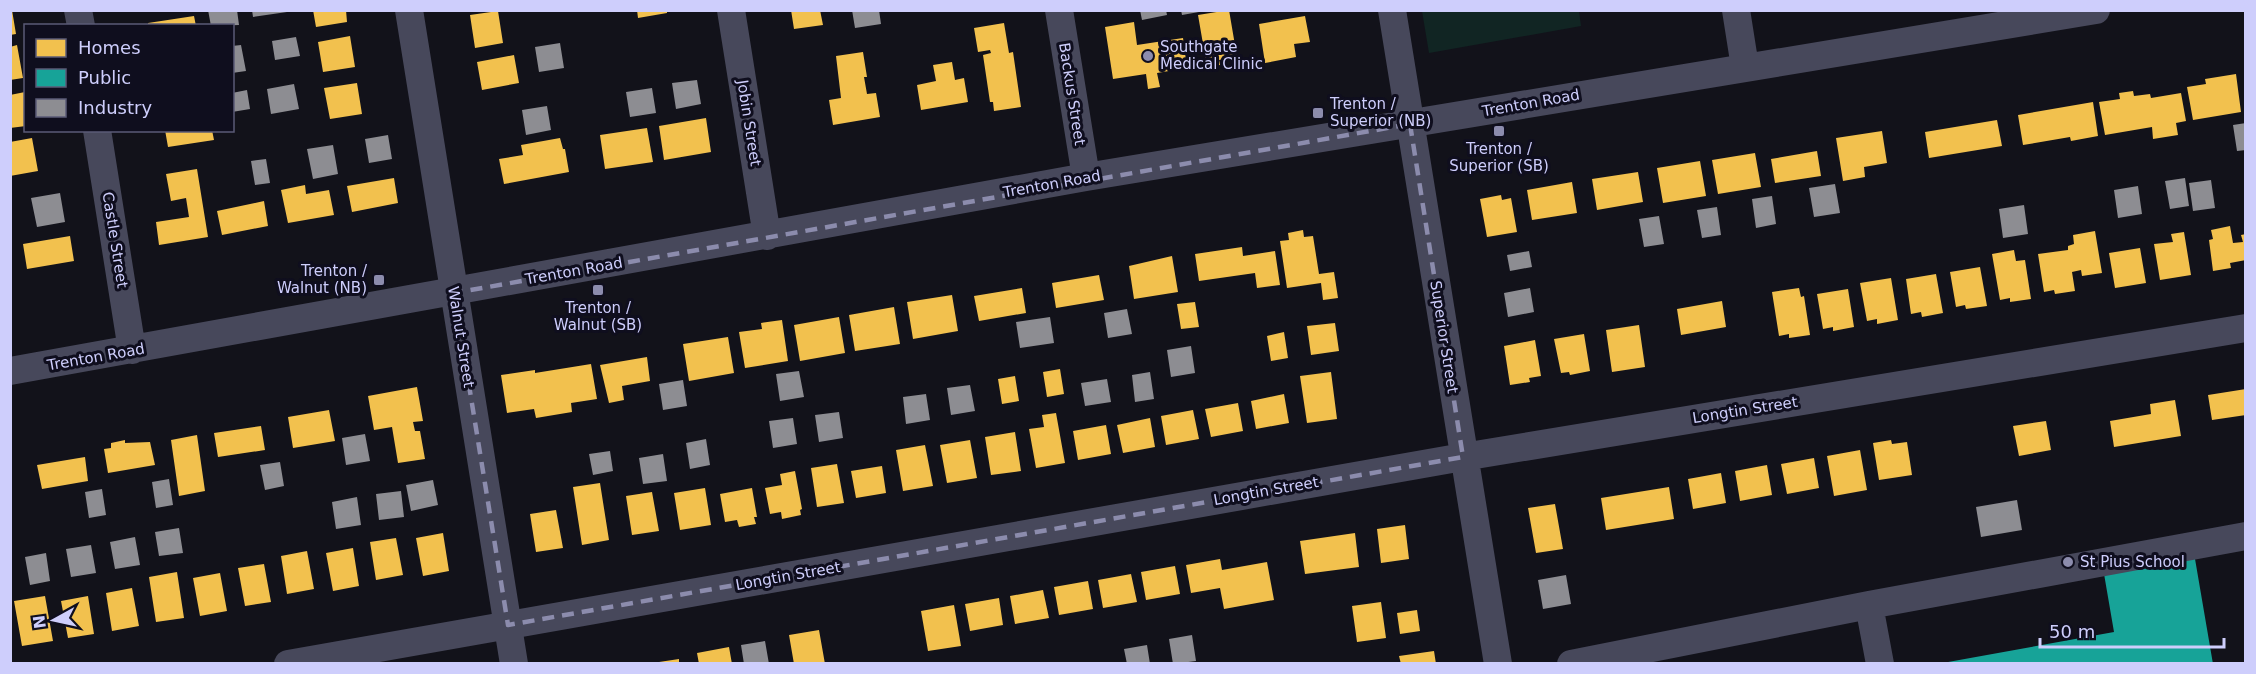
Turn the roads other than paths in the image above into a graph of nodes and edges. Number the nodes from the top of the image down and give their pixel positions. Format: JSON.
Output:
{"nodes":[{"id":1,"x":409,"y":10,"type":"edge"},
{"id":2,"x":731,"y":10,"type":"edge"},
{"id":3,"x":1059,"y":10,"type":"edge"},
{"id":4,"x":1392,"y":10,"type":"edge"},
{"id":5,"x":1736,"y":10,"type":"edge"},
{"id":6,"x":2096,"y":10,"type":"edge"},
{"id":7,"x":2068,"y":13,"type":"edge"},
{"id":8,"x":1745,"y":67,"type":"junction"},
{"id":9,"x":1410,"y":124,"type":"junction"},
{"id":10,"x":97,"y":132,"type":"edge"},
{"id":11,"x":1086,"y":177,"type":"junction"},
{"id":12,"x":767,"y":236,"type":"junction"},
{"id":13,"x":454,"y":293,"type":"junction"},
{"id":14,"x":2246,"y":328,"type":"edge"},
{"id":15,"x":132,"y":350,"type":"junction"},
{"id":16,"x":10,"y":371,"type":"edge"},
{"id":17,"x":1463,"y":457,"type":"junction"},
{"id":18,"x":2246,"y":536,"type":"edge"},
{"id":19,"x":1869,"y":605,"type":"junction"},
{"id":20,"x":508,"y":625,"type":"junction"},
{"id":21,"x":288,"y":663,"type":"edge"},
{"id":22,"x":514,"y":663,"type":"edge"},
{"id":23,"x":1498,"y":663,"type":"edge"},
{"id":24,"x":1571,"y":663,"type":"edge"},
{"id":25,"x":1880,"y":663,"type":"edge"}],
"edges":[{"from":1,"to":13,"type":"street","name":"Walnut Street"},
{"from":2,"to":12,"type":"street","name":"Jobin Street"},
{"from":3,"to":11,"type":"street","name":"Backus Street"},
{"from":4,"to":9,"type":"street","name":"Superior Street"},
{"from":5,"to":8,"type":"street"},
{"from":6,"to":7,"type":"street","name":"Trenton Road"},
{"from":7,"to":8,"type":"street","name":"Trenton Road"},
{"from":8,"to":9,"type":"street","name":"Trenton Road"},
{"from":9,"to":11,"type":"street","name":"Trenton Road"},
{"from":9,"to":17,"type":"street","name":"Superior Street"},
{"from":10,"to":15,"type":"street","name":"Castle Street"},
{"from":11,"to":12,"type":"street","name":"Trenton Road"},
{"from":12,"to":13,"type":"street","name":"Trenton Road"},
{"from":13,"to":15,"type":"street","name":"Trenton Road"},
{"from":13,"to":20,"type":"street","name":"Walnut Street"},
{"from":14,"to":17,"type":"street","name":"Longtin Street"},
{"from":15,"to":16,"type":"street","name":"Trenton Road"},
{"from":17,"to":20,"type":"street","name":"Longtin Street"},
{"from":17,"to":23,"type":"street","name":"Superior Street"},
{"from":18,"to":19,"type":"street"},
{"from":19,"to":24,"type":"street"},
{"from":19,"to":25,"type":"street"},
{"from":20,"to":21,"type":"street","name":"Longtin Street"},
{"from":20,"to":22,"type":"street","name":"Walnut Street"}]}
